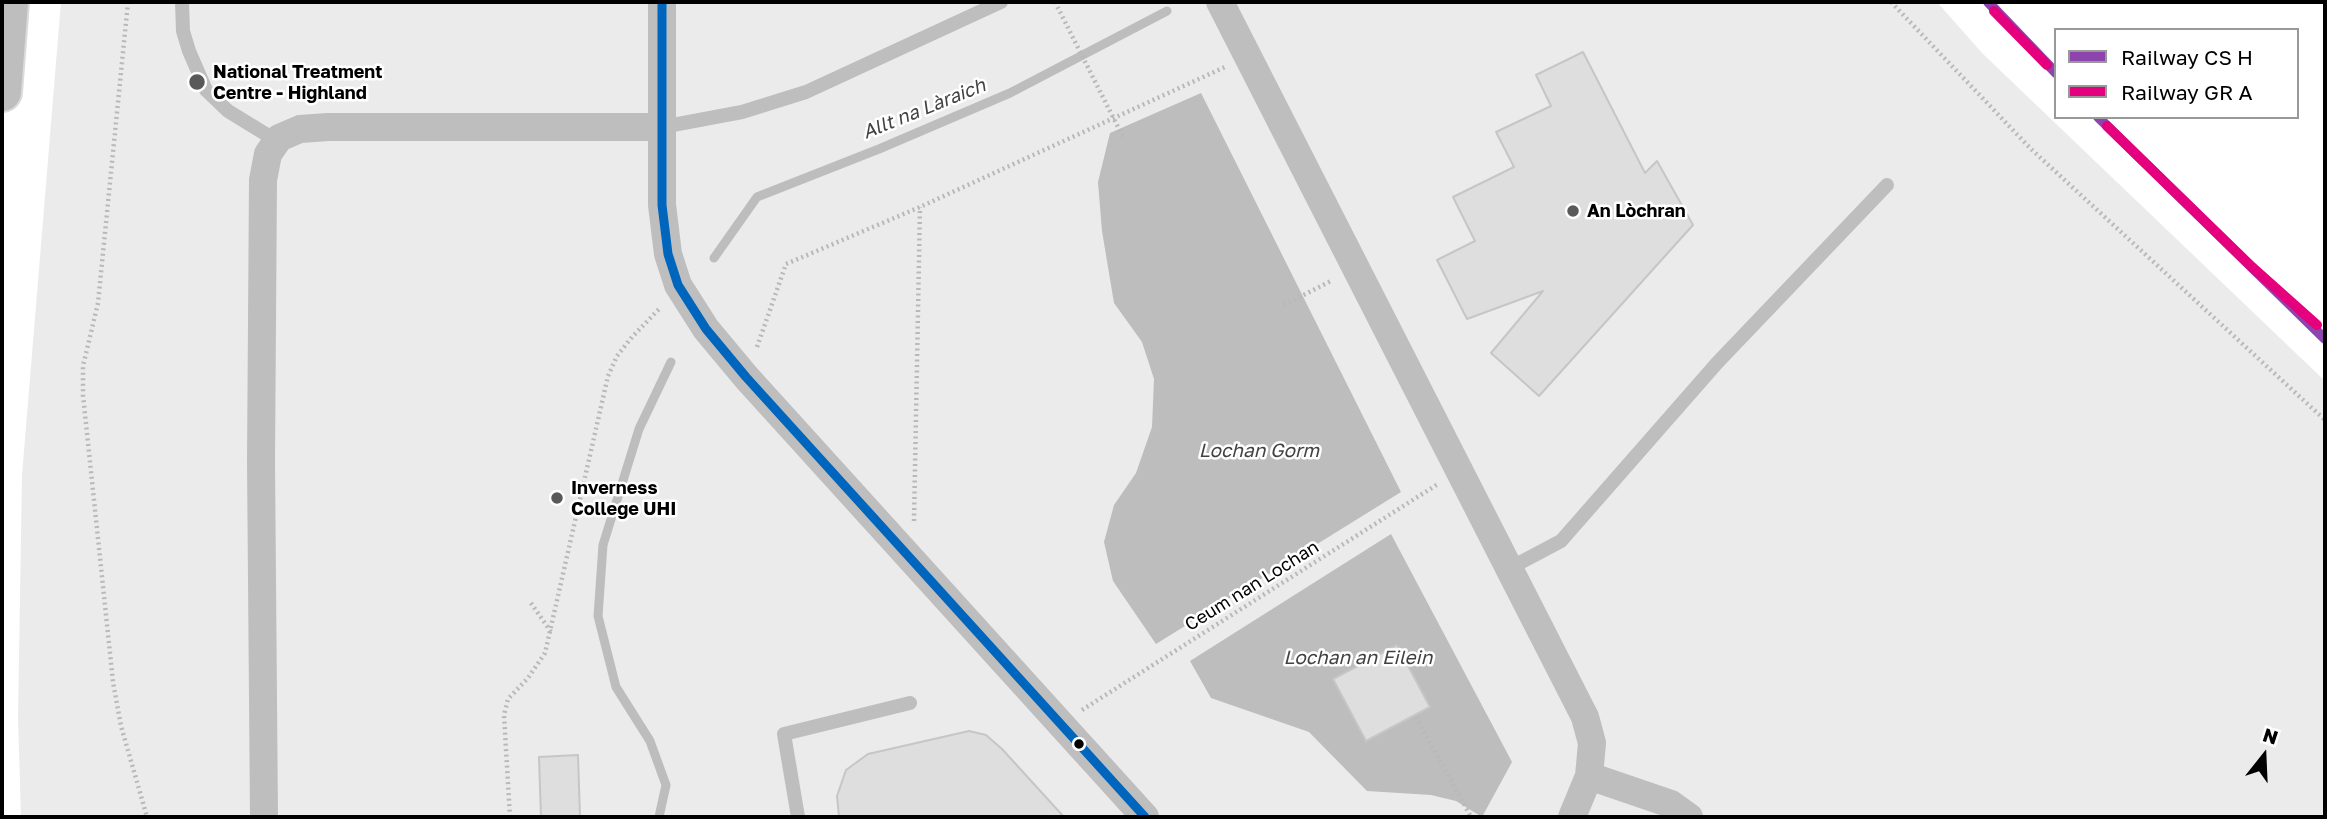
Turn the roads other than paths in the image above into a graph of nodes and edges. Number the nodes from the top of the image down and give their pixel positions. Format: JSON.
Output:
{"nodes":[{"id":1,"x":9,"y":2,"type":"edge"},
{"id":2,"x":182,"y":2,"type":"edge"},
{"id":3,"x":662,"y":2,"type":"edge"},
{"id":4,"x":1001,"y":2,"type":"edge"},
{"id":5,"x":1220,"y":2,"type":"edge"},
{"id":6,"x":2,"y":92,"type":"edge"},
{"id":7,"x":662,"y":127,"type":"junction"},
{"id":8,"x":277,"y":141,"type":"junction"},
{"id":9,"x":1887,"y":185,"type":"dead end"},
{"id":10,"x":1510,"y":568,"type":"junction"},
{"id":11,"x":911,"y":703,"type":"dead end"},
{"id":12,"x":1589,"y":776,"type":"junction"},
{"id":13,"x":264,"y":817,"type":"edge"},
{"id":14,"x":798,"y":817,"type":"edge"},
{"id":15,"x":1145,"y":817,"type":"edge"},
{"id":16,"x":1572,"y":817,"type":"edge"},
{"id":17,"x":1689,"y":817,"type":"edge"}],
"edges":[{"from":1,"to":6,"type":"highway"},
{"from":2,"to":8,"type":"lane"},
{"from":3,"to":7,"type":"street"},
{"from":4,"to":7,"type":"lane"},
{"from":5,"to":10,"type":"street"},
{"from":7,"to":8,"type":"street"},
{"from":7,"to":15,"type":"street"},
{"from":8,"to":13,"type":"street"},
{"from":9,"to":10,"type":"lane"},
{"from":10,"to":12,"type":"street"},
{"from":11,"to":14,"type":"lane"},
{"from":12,"to":16,"type":"street"},
{"from":12,"to":17,"type":"street"}]}
